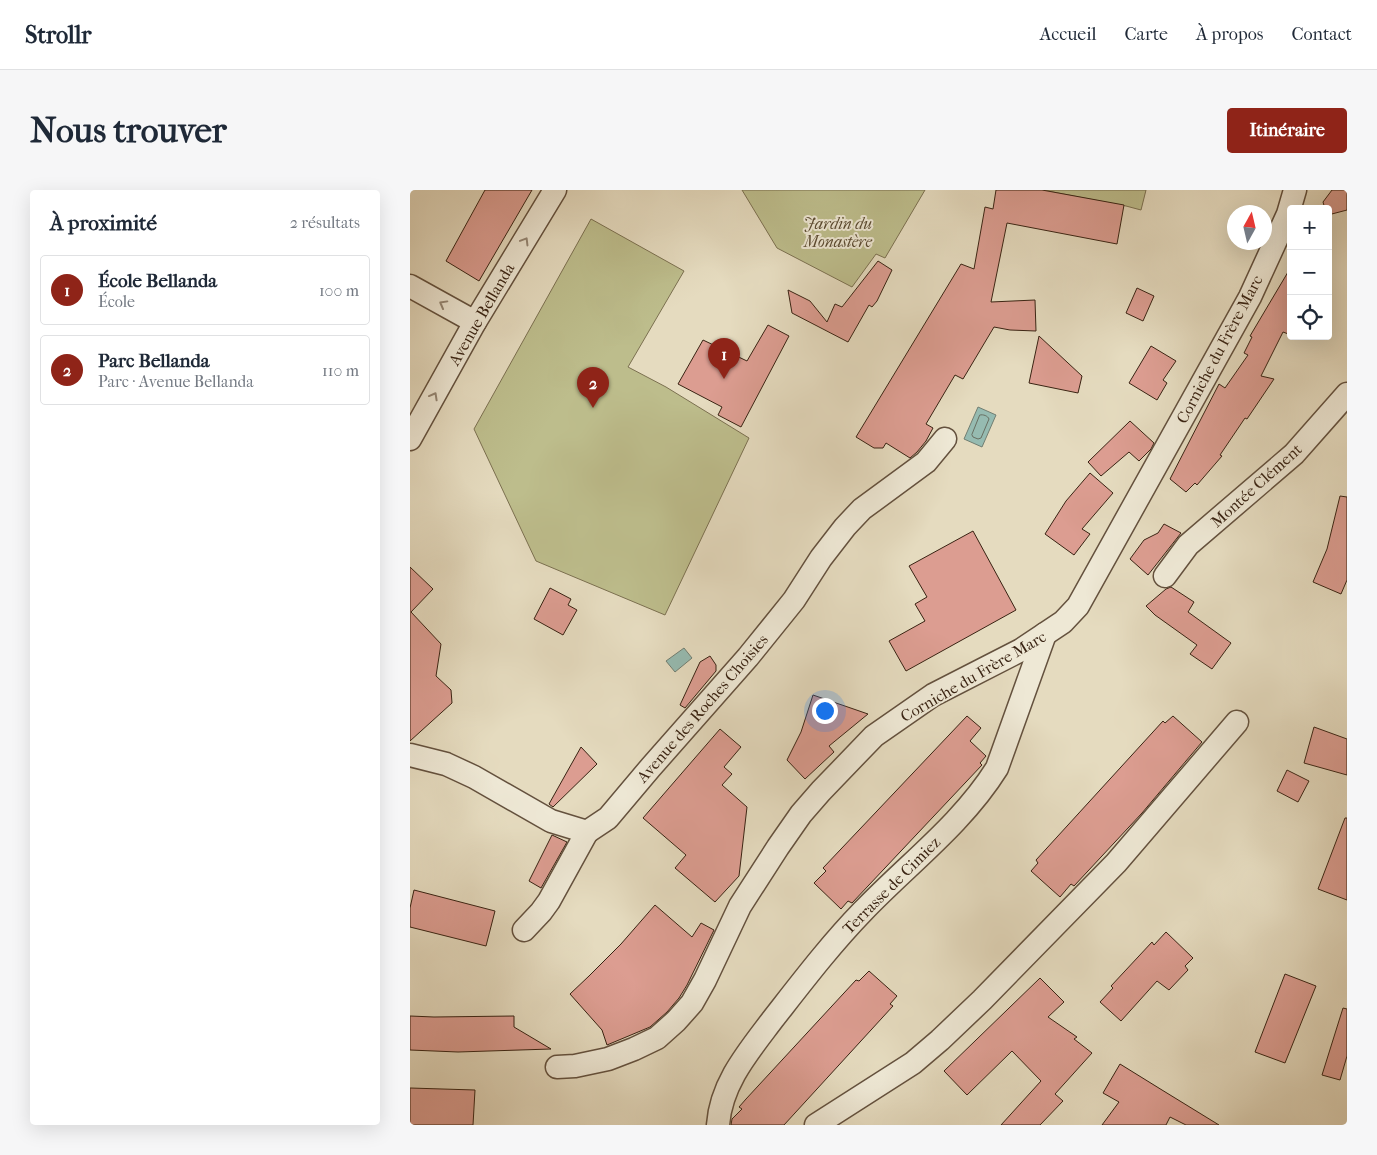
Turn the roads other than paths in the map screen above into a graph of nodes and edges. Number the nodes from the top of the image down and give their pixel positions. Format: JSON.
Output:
{"nodes":[{"id":1,"x":555,"y":190,"type":"edge"},
{"id":2,"x":1295,"y":190,"type":"edge"},
{"id":3,"x":410,"y":286,"type":"edge"},
{"id":4,"x":475,"y":322,"type":"junction"},
{"id":5,"x":1347,"y":394,"type":"edge"},
{"id":6,"x":410,"y":438,"type":"edge"},
{"id":7,"x":946,"y":439,"type":"dead end"},
{"id":8,"x":1165,"y":576,"type":"dead end"},
{"id":9,"x":1045,"y":634,"type":"junction"},
{"id":10,"x":1237,"y":722,"type":"dead end"},
{"id":11,"x":410,"y":754,"type":"edge"},
{"id":12,"x":586,"y":832,"type":"junction"},
{"id":13,"x":524,"y":930,"type":"dead end"},
{"id":14,"x":557,"y":1067,"type":"dead end"},
{"id":15,"x":718,"y":1125,"type":"edge"},
{"id":16,"x":816,"y":1125,"type":"edge"}],
"edges":[{"from":4,"to":1,"type":"street","name":"Avenue Bellanda","one_way":true},
{"from":2,"to":9,"type":"street","name":"Corniche du Frère Marc"},
{"from":4,"to":3,"type":"street","one_way":true},
{"from":6,"to":4,"type":"street","name":"Avenue Bellanda","one_way":true},
{"from":5,"to":8,"type":"street","name":"Montée Clément"},
{"from":7,"to":12,"type":"street","name":"Avenue des Roches Choisies"},
{"from":9,"to":14,"type":"street","name":"Corniche du Frère Marc"},
{"from":9,"to":15,"type":"street","name":"Terrasse de Cimiez"},
{"from":10,"to":16,"type":"street"},
{"from":11,"to":12,"type":"street"},
{"from":12,"to":13,"type":"street"}]}
